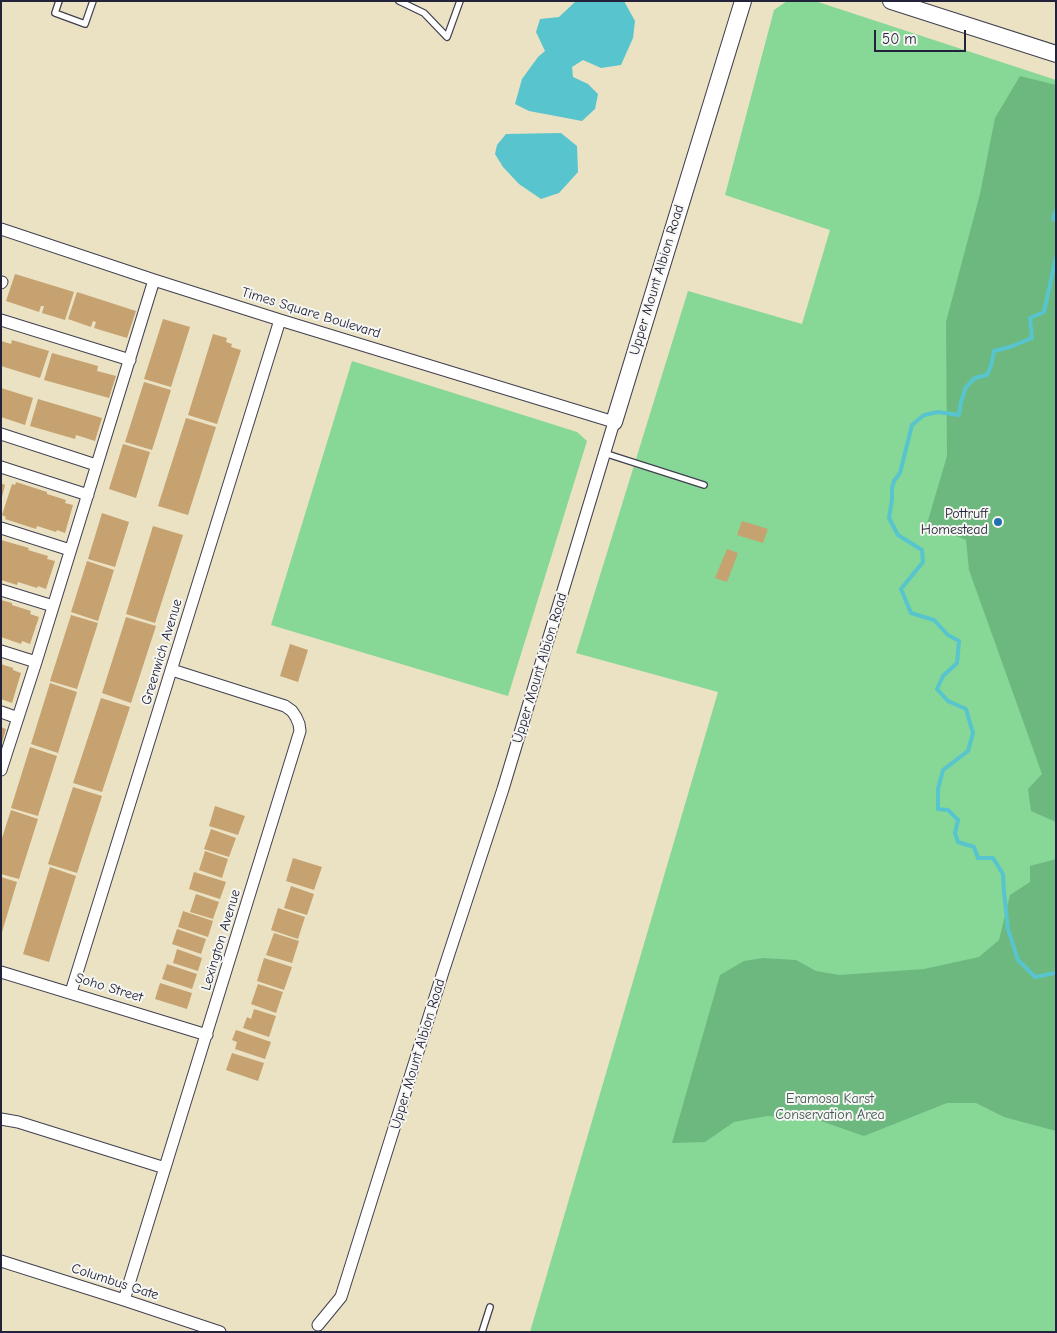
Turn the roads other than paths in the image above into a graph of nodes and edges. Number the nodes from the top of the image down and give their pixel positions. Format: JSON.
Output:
{"nodes":[{"id":1,"x":59,"y":1,"type":"edge"},
{"id":2,"x":93,"y":1,"type":"edge"},
{"id":3,"x":399,"y":1,"type":"edge"},
{"id":4,"x":460,"y":1,"type":"edge"},
{"id":5,"x":743,"y":1,"type":"edge"},
{"id":6,"x":892,"y":1,"type":"edge"},
{"id":7,"x":1056,"y":54,"type":"edge"},
{"id":8,"x":1,"y":229,"type":"edge"},
{"id":9,"x":154,"y":280,"type":"junction"},
{"id":10,"x":1,"y":320,"type":"edge"},
{"id":11,"x":280,"y":320,"type":"junction"},
{"id":12,"x":130,"y":360,"type":"junction"},
{"id":13,"x":614,"y":422,"type":"junction"},
{"id":14,"x":1,"y":434,"type":"edge"},
{"id":15,"x":604,"y":453,"type":"junction"},
{"id":16,"x":96,"y":465,"type":"junction"},
{"id":17,"x":1,"y":467,"type":"edge"},
{"id":18,"x":704,"y":485,"type":"dead end"},
{"id":19,"x":88,"y":495,"type":"junction"},
{"id":20,"x":1,"y":528,"type":"edge"},
{"id":21,"x":70,"y":550,"type":"junction"},
{"id":22,"x":1,"y":590,"type":"edge"},
{"id":23,"x":53,"y":606,"type":"junction"},
{"id":24,"x":1,"y":651,"type":"edge"},
{"id":25,"x":36,"y":662,"type":"junction"},
{"id":26,"x":172,"y":670,"type":"junction"},
{"id":27,"x":1,"y":712,"type":"edge"},
{"id":28,"x":18,"y":718,"type":"junction"},
{"id":29,"x":1,"y":770,"type":"edge"},
{"id":30,"x":1,"y":972,"type":"edge"},
{"id":31,"x":71,"y":992,"type":"junction"},
{"id":32,"x":207,"y":1035,"type":"junction"},
{"id":33,"x":1,"y":1119,"type":"edge"},
{"id":34,"x":165,"y":1168,"type":"junction"},
{"id":35,"x":1,"y":1262,"type":"edge"},
{"id":36,"x":124,"y":1300,"type":"junction"},
{"id":37,"x":490,"y":1306,"type":"dead end"},
{"id":38,"x":318,"y":1326,"type":"dead end"},
{"id":39,"x":220,"y":1332,"type":"edge"},
{"id":40,"x":482,"y":1332,"type":"edge"}],
"edges":[{"from":1,"to":2,"type":"lane"},
{"from":3,"to":4,"type":"lane"},
{"from":5,"to":13,"type":"street","name":"Upper Mount Albion Road"},
{"from":6,"to":7,"type":"street"},
{"from":8,"to":9,"type":"street","name":"Times Square Boulevard"},
{"from":9,"to":11,"type":"street","name":"Times Square Boulevard"},
{"from":9,"to":12,"type":"street"},
{"from":10,"to":12,"type":"street"},
{"from":11,"to":13,"type":"street","name":"Times Square Boulevard"},
{"from":11,"to":26,"type":"street","name":"Greenwich Avenue"},
{"from":12,"to":16,"type":"street"},
{"from":13,"to":15,"type":"street","name":"Upper Mount Albion Road"},
{"from":14,"to":16,"type":"street"},
{"from":15,"to":18,"type":"lane"},
{"from":15,"to":38,"type":"street","name":"Upper Mount Albion Road"},
{"from":16,"to":19,"type":"street"},
{"from":17,"to":19,"type":"street"},
{"from":19,"to":21,"type":"street"},
{"from":20,"to":21,"type":"street"},
{"from":21,"to":23,"type":"street"},
{"from":22,"to":23,"type":"street"},
{"from":23,"to":25,"type":"street"},
{"from":24,"to":25,"type":"street"},
{"from":25,"to":28,"type":"street"},
{"from":26,"to":31,"type":"street","name":"Greenwich Avenue"},
{"from":26,"to":32,"type":"street","name":"Lexington Avenue"},
{"from":27,"to":28,"type":"street"},
{"from":28,"to":29,"type":"street"},
{"from":30,"to":31,"type":"street","name":"Soho Street"},
{"from":31,"to":32,"type":"street","name":"Soho Street"},
{"from":32,"to":34,"type":"street","name":"Lexington Avenue"},
{"from":33,"to":34,"type":"street"},
{"from":34,"to":36,"type":"street","name":"Lexington Avenue"},
{"from":35,"to":36,"type":"street","name":"Columbus Gate"},
{"from":36,"to":39,"type":"street","name":"Columbus Gate"},
{"from":37,"to":40,"type":"lane"}]}
